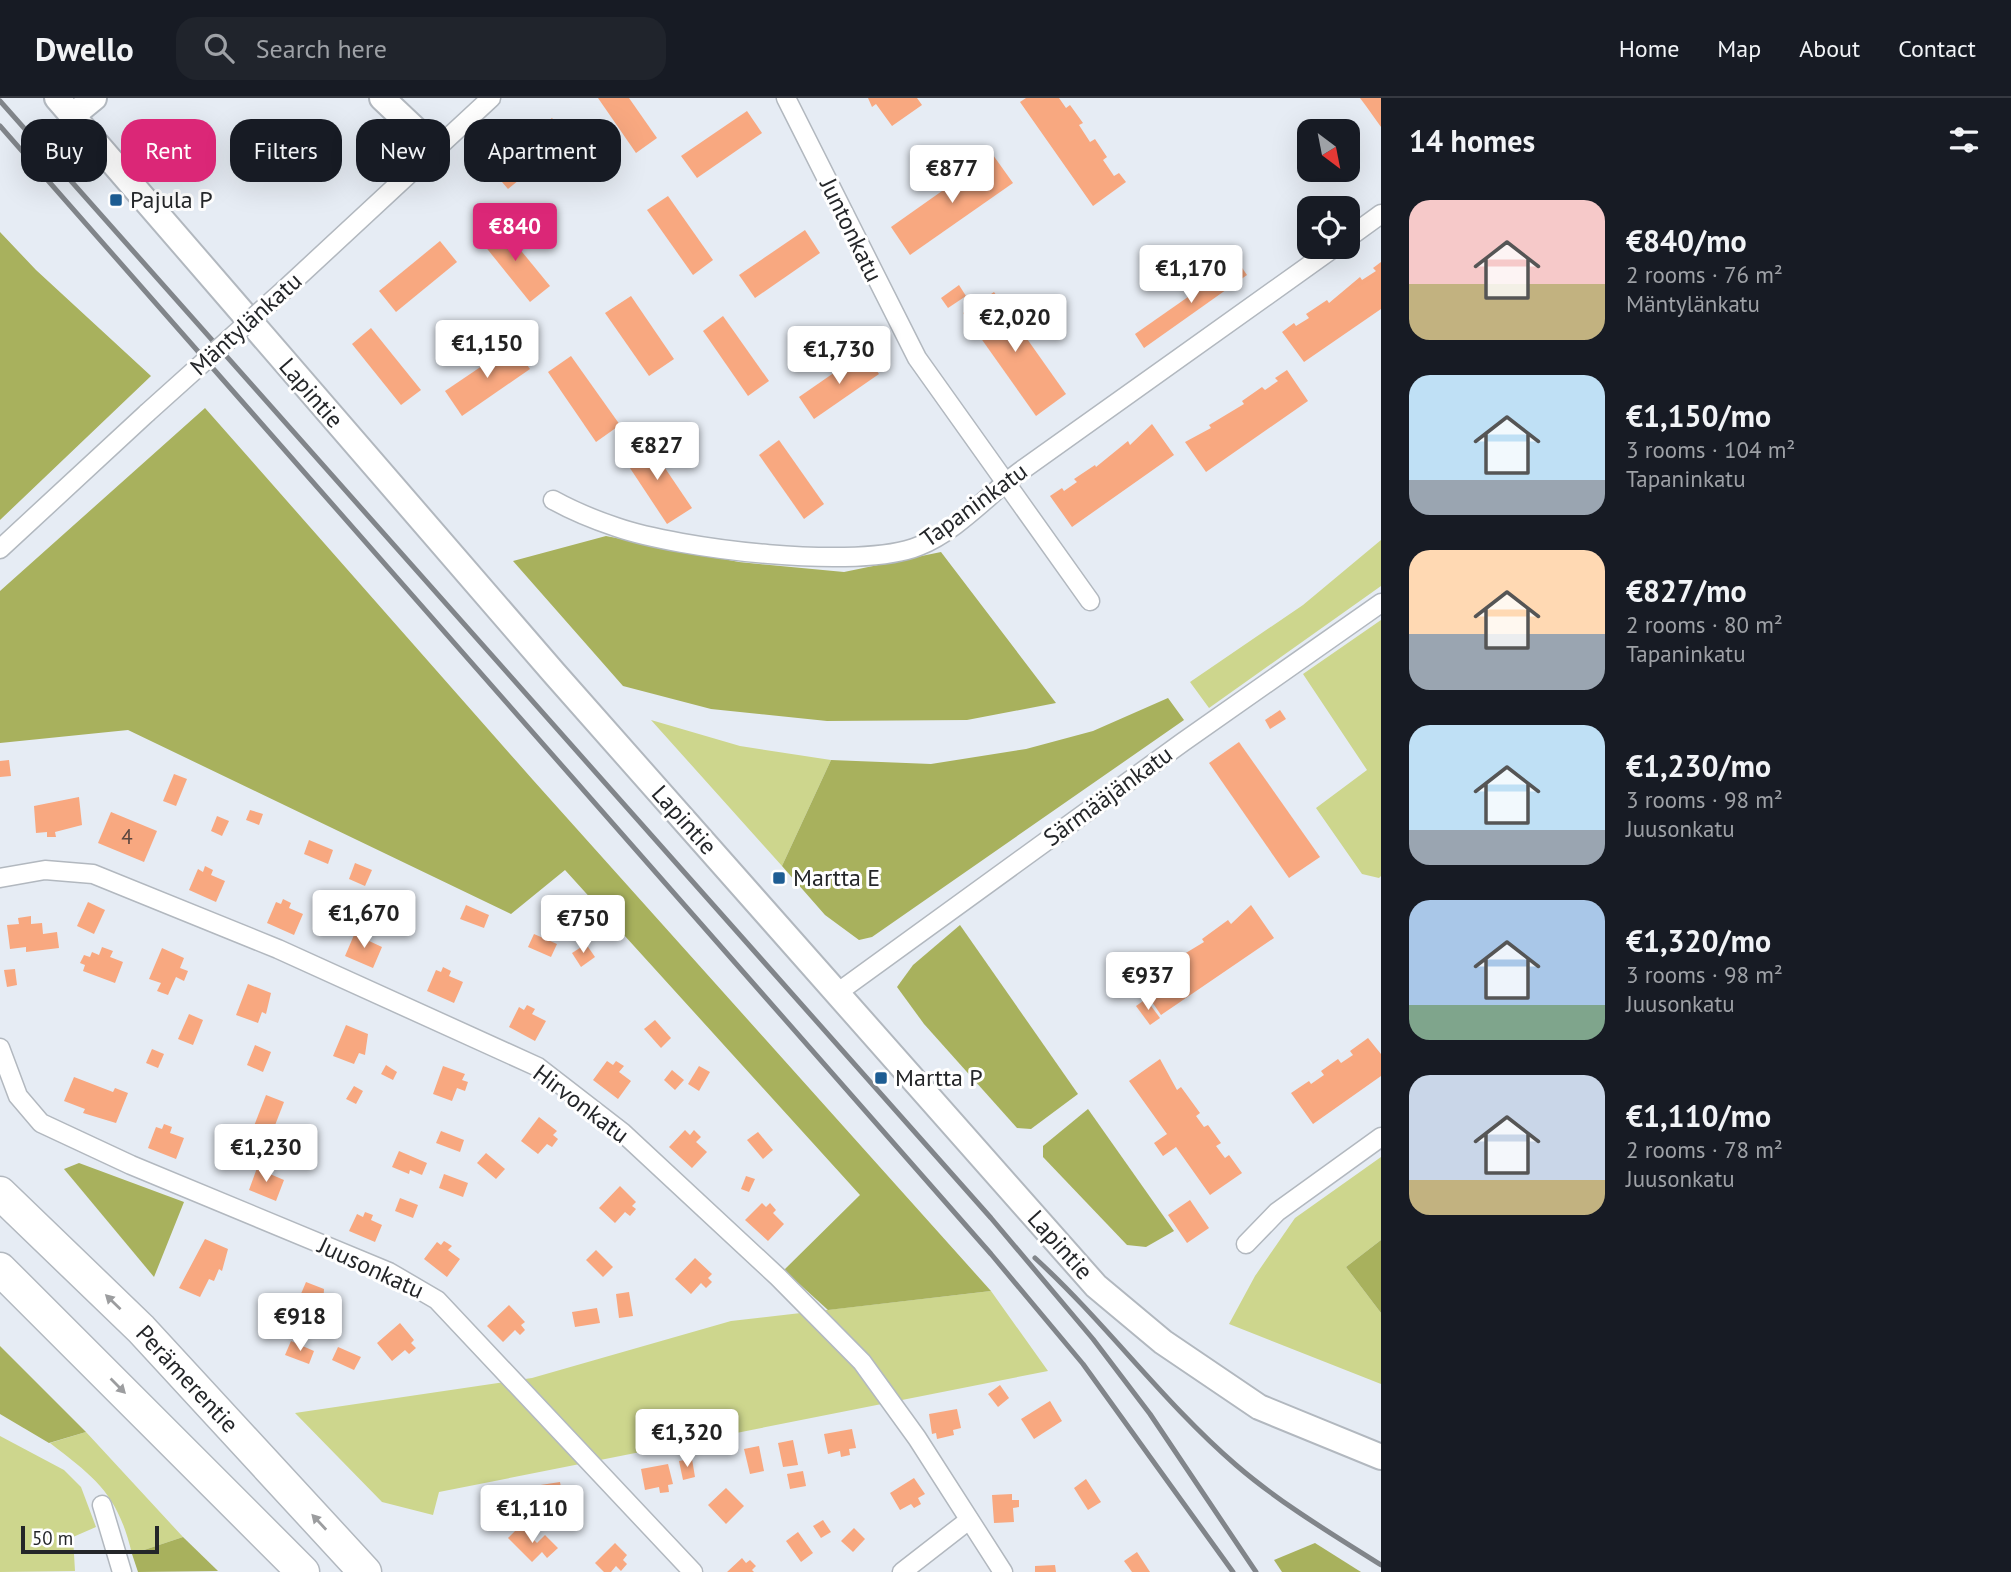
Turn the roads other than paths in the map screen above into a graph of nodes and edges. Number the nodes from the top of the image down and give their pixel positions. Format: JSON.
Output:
{"nodes":[{"id":1,"x":94,"y":98,"type":"edge"},
{"id":2,"x":382,"y":98,"type":"edge"},
{"id":3,"x":491,"y":98,"type":"edge"},
{"id":4,"x":786,"y":98,"type":"edge"},
{"id":5,"x":65,"y":107,"type":"edge"},
{"id":6,"x":404,"y":119,"type":"edge"},
{"id":7,"x":450,"y":136,"type":"edge"},
{"id":8,"x":400,"y":182,"type":"edge"},
{"id":9,"x":1381,"y":214,"type":"edge"},
{"id":10,"x":1360,"y":229,"type":"edge"},
{"id":11,"x":1318,"y":259,"type":"edge"},
{"id":12,"x":1006,"y":481,"type":"junction"},
{"id":13,"x":553,"y":500,"type":"dead end"},
{"id":14,"x":0,"y":550,"type":"edge"},
{"id":15,"x":1090,"y":601,"type":"dead end"},
{"id":16,"x":1381,"y":603,"type":"edge"},
{"id":17,"x":0,"y":878,"type":"edge"},
{"id":18,"x":837,"y":993,"type":"junction"},
{"id":19,"x":0,"y":1048,"type":"edge"},
{"id":20,"x":1381,"y":1138,"type":"edge"},
{"id":21,"x":0,"y":1193,"type":"edge"},
{"id":22,"x":1246,"y":1244,"type":"dead end"},
{"id":23,"x":0,"y":1269,"type":"edge"},
{"id":24,"x":1381,"y":1457,"type":"edge"},
{"id":25,"x":102,"y":1505,"type":"dead end"},
{"id":26,"x":969,"y":1520,"type":"junction"},
{"id":27,"x":122,"y":1572,"type":"edge"},
{"id":28,"x":303,"y":1572,"type":"edge"},
{"id":29,"x":365,"y":1572,"type":"edge"},
{"id":30,"x":693,"y":1572,"type":"edge"},
{"id":31,"x":902,"y":1572,"type":"edge"},
{"id":32,"x":1003,"y":1572,"type":"edge"}],
"edges":[{"from":1,"to":5,"type":"main road"},
{"from":2,"to":6,"type":"main road"},
{"from":3,"to":7,"type":"street","name":"Mäntylänkatu"},
{"from":4,"to":12,"type":"street","name":"Juntonkatu"},
{"from":5,"to":18,"type":"main road","name":"Lapintie"},
{"from":8,"to":14,"type":"street","name":"Mäntylänkatu","bridge":true},
{"from":9,"to":10,"type":"street"},
{"from":11,"to":12,"type":"street","name":"Tapaninkatu"},
{"from":12,"to":13,"type":"street","name":"Tapaninkatu"},
{"from":12,"to":15,"type":"street","name":"Juntonkatu"},
{"from":16,"to":18,"type":"street","name":"Särmääjänkatu"},
{"from":17,"to":26,"type":"street","name":"Hirvonkatu"},
{"from":18,"to":24,"type":"main road","name":"Lapintie"},
{"from":19,"to":30,"type":"street","name":"Juusonkatu"},
{"from":20,"to":22,"type":"street"},
{"from":29,"to":21,"type":"highway","name":"Perämerentie","one_way":true},
{"from":23,"to":28,"type":"highway","one_way":true},
{"from":25,"to":27,"type":"street"},
{"from":26,"to":31,"type":"street"},
{"from":26,"to":32,"type":"street","name":"Hirvonkatu"}]}
